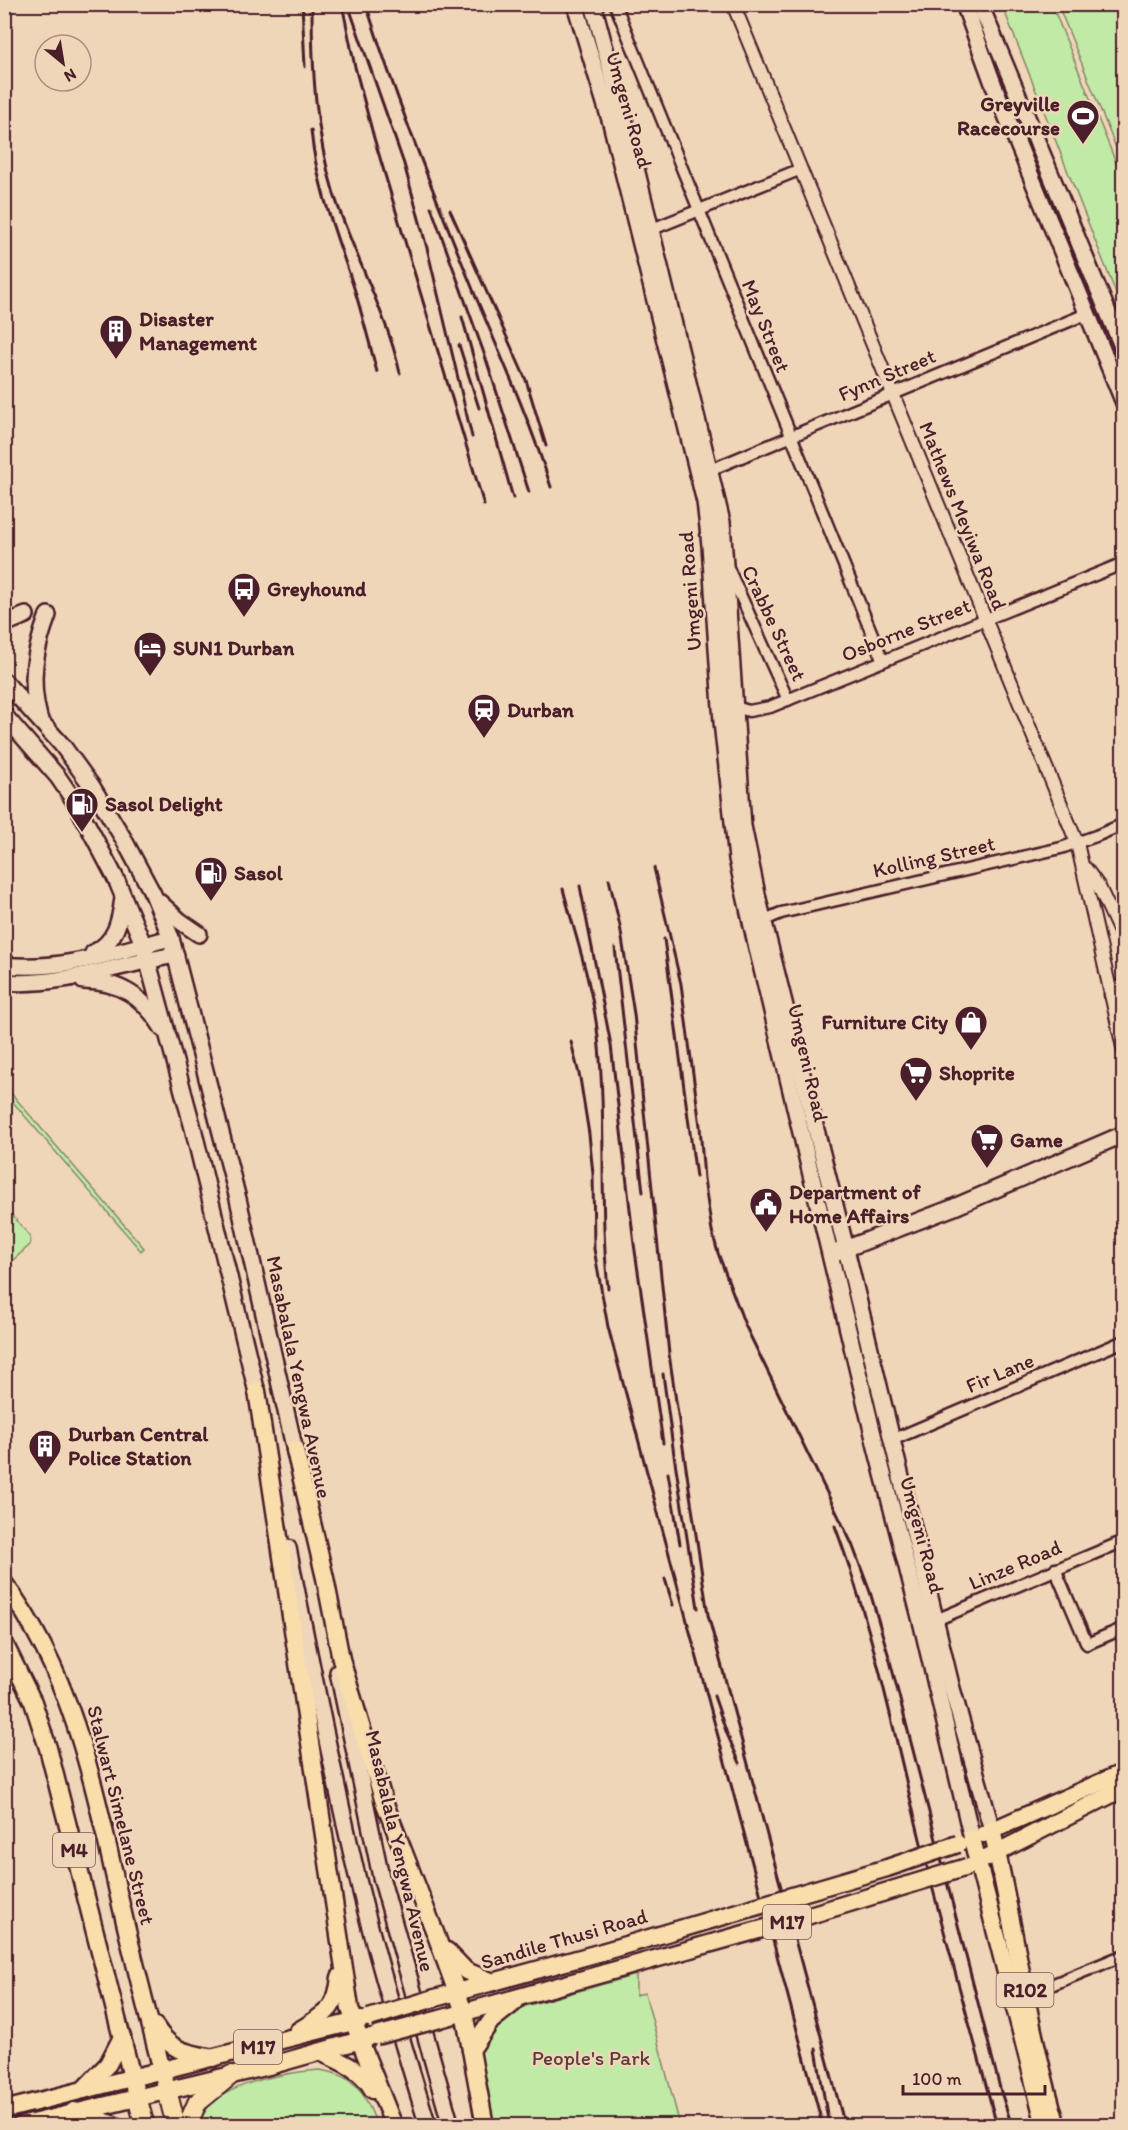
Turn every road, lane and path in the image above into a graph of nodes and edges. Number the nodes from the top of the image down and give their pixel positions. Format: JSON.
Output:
{"nodes":[{"id":1,"x":574,"y":4,"type":"edge"},
{"id":2,"x":593,"y":4,"type":"edge"},
{"id":3,"x":615,"y":4,"type":"edge"},
{"id":4,"x":734,"y":4,"type":"edge"},
{"id":5,"x":964,"y":4,"type":"edge"},
{"id":6,"x":980,"y":4,"type":"edge"},
{"id":7,"x":1011,"y":79,"type":"junction"},
{"id":8,"x":994,"y":86,"type":"junction"},
{"id":9,"x":617,"y":121,"type":"junction"},
{"id":10,"x":801,"y":169,"type":"junction"},
{"id":11,"x":698,"y":210,"type":"junction"},
{"id":12,"x":645,"y":232,"type":"junction"},
{"id":13,"x":1105,"y":307,"type":"junction"},
{"id":14,"x":1083,"y":316,"type":"junction"},
{"id":15,"x":1124,"y":351,"type":"edge"},
{"id":16,"x":892,"y":393,"type":"junction"},
{"id":17,"x":1124,"y":402,"type":"edge"},
{"id":18,"x":790,"y":437,"type":"junction"},
{"id":19,"x":710,"y":470,"type":"junction"},
{"id":20,"x":725,"y":562,"type":"junction"},
{"id":21,"x":1124,"y":563,"type":"edge"},
{"id":22,"x":26,"y":615,"type":"dead end"},
{"id":23,"x":48,"y":615,"type":"dead end"},
{"id":24,"x":985,"y":619,"type":"junction"},
{"id":25,"x":4,"y":624,"type":"edge"},
{"id":26,"x":883,"y":661,"type":"junction"},
{"id":27,"x":4,"y":681,"type":"edge"},
{"id":28,"x":788,"y":700,"type":"junction"},
{"id":29,"x":735,"y":707,"type":"junction"},
{"id":30,"x":4,"y":715,"type":"edge"},
{"id":31,"x":40,"y":721,"type":"junction"},
{"id":32,"x":1124,"y":824,"type":"edge"},
{"id":33,"x":1077,"y":843,"type":"junction"},
{"id":34,"x":1083,"y":866,"type":"junction"},
{"id":35,"x":154,"y":896,"type":"junction"},
{"id":36,"x":124,"y":897,"type":"junction"},
{"id":37,"x":758,"y":923,"type":"junction"},
{"id":38,"x":199,"y":934,"type":"dead end"},
{"id":39,"x":171,"y":938,"type":"junction"},
{"id":40,"x":1124,"y":941,"type":"edge"},
{"id":41,"x":143,"y":944,"type":"junction"},
{"id":42,"x":176,"y":955,"type":"junction"},
{"id":43,"x":148,"y":959,"type":"junction"},
{"id":44,"x":59,"y":964,"type":"junction"},
{"id":45,"x":4,"y":965,"type":"edge"},
{"id":46,"x":62,"y":981,"type":"junction"},
{"id":47,"x":4,"y":982,"type":"edge"},
{"id":48,"x":1124,"y":982,"type":"edge"},
{"id":49,"x":1110,"y":995,"type":"junction"},
{"id":50,"x":169,"y":1039,"type":"junction"},
{"id":51,"x":1124,"y":1052,"type":"edge"},
{"id":52,"x":1124,"y":1134,"type":"edge"},
{"id":53,"x":846,"y":1249,"type":"junction"},
{"id":54,"x":831,"y":1254,"type":"junction"},
{"id":55,"x":1124,"y":1341,"type":"edge"},
{"id":56,"x":257,"y":1391,"type":"junction"},
{"id":57,"x":892,"y":1440,"type":"junction"},
{"id":58,"x":295,"y":1450,"type":"junction"},
{"id":59,"x":1124,"y":1541,"type":"edge"},
{"id":60,"x":1055,"y":1569,"type":"junction"},
{"id":61,"x":4,"y":1583,"type":"edge"},
{"id":62,"x":929,"y":1622,"type":"junction"},
{"id":63,"x":1124,"y":1628,"type":"edge"},
{"id":64,"x":4,"y":1643,"type":"edge"},
{"id":65,"x":1124,"y":1772,"type":"edge"},
{"id":66,"x":1124,"y":1788,"type":"edge"},
{"id":67,"x":992,"y":1830,"type":"junction"},
{"id":68,"x":965,"y":1842,"type":"junction"},
{"id":69,"x":997,"y":1853,"type":"junction"},
{"id":70,"x":973,"y":1865,"type":"junction"},
{"id":71,"x":436,"y":1935,"type":"junction"},
{"id":72,"x":1124,"y":1956,"type":"edge"},
{"id":73,"x":342,"y":1963,"type":"junction"},
{"id":74,"x":494,"y":1982,"type":"junction"},
{"id":75,"x":457,"y":1992,"type":"junction"},
{"id":76,"x":522,"y":1996,"type":"junction"},
{"id":77,"x":1019,"y":1997,"type":"junction"},
{"id":78,"x":464,"y":2012,"type":"junction"},
{"id":79,"x":148,"y":2015,"type":"junction"},
{"id":80,"x":361,"y":2020,"type":"junction"},
{"id":81,"x":122,"y":2037,"type":"junction"},
{"id":82,"x":282,"y":2041,"type":"junction"},
{"id":83,"x":360,"y":2041,"type":"junction"},
{"id":84,"x":471,"y":2050,"type":"junction"},
{"id":85,"x":320,"y":2052,"type":"junction"},
{"id":86,"x":213,"y":2058,"type":"junction"},
{"id":87,"x":162,"y":2070,"type":"junction"},
{"id":88,"x":231,"y":2075,"type":"junction"},
{"id":89,"x":132,"y":2077,"type":"junction"},
{"id":90,"x":84,"y":2090,"type":"junction"},
{"id":91,"x":167,"y":2090,"type":"junction"},
{"id":92,"x":137,"y":2097,"type":"junction"},
{"id":93,"x":4,"y":2110,"type":"edge"},
{"id":94,"x":74,"y":2112,"type":"junction"},
{"id":95,"x":20,"y":2126,"type":"edge"},
{"id":96,"x":114,"y":2126,"type":"edge"},
{"id":97,"x":145,"y":2126,"type":"edge"},
{"id":98,"x":176,"y":2126,"type":"edge"},
{"id":99,"x":187,"y":2126,"type":"edge"},
{"id":100,"x":393,"y":2126,"type":"edge"},
{"id":101,"x":428,"y":2126,"type":"edge"},
{"id":102,"x":452,"y":2126,"type":"edge"},
{"id":103,"x":484,"y":2126,"type":"edge"},
{"id":104,"x":1045,"y":2126,"type":"edge"},
{"id":105,"x":1057,"y":2126,"type":"edge"}],
"edges":[{"from":1,"to":9,"type":"main road","name":"Umgeni Road","number":"R102"},
{"from":2,"to":9,"type":"main road","name":"Umgeni Road","number":"R102"},
{"from":3,"to":11,"type":"street","name":"May Street"},
{"from":4,"to":10,"type":"street","name":"Mathews Meyiwa Road"},
{"from":5,"to":8,"type":"main road"},
{"from":6,"to":7,"type":"main road"},
{"from":7,"to":8,"type":"main road"},
{"from":7,"to":13,"type":"main road"},
{"from":8,"to":14,"type":"main road"},
{"from":9,"to":12,"type":"main road","name":"Umgeni Road","number":"R102"},
{"from":10,"to":11,"type":"street"},
{"from":10,"to":16,"type":"street","name":"Mathews Meyiwa Road"},
{"from":11,"to":12,"type":"street"},
{"from":11,"to":18,"type":"street","name":"May Street"},
{"from":12,"to":19,"type":"main road","name":"Umgeni Road","number":"R102"},
{"from":12,"to":37,"type":"main road","name":"Umgeni Road","number":"R102"},
{"from":13,"to":14,"type":"main road"},
{"from":13,"to":15,"type":"main road"},
{"from":14,"to":16,"type":"street","name":"Fynn Street"},
{"from":14,"to":17,"type":"main road"},
{"from":16,"to":18,"type":"street","name":"Fynn Street"},
{"from":16,"to":24,"type":"street","name":"Mathews Meyiwa Road"},
{"from":18,"to":19,"type":"street","name":"Fynn Street"},
{"from":18,"to":26,"type":"street","name":"May Street"},
{"from":19,"to":20,"type":"main road","name":"Umgeni Road","number":"R102"},
{"from":20,"to":28,"type":"street","name":"Crabbe Street"},
{"from":20,"to":29,"type":"main road","name":"Umgeni Road","number":"R102"},
{"from":21,"to":24,"type":"street","name":"Osborne Street"},
{"from":22,"to":25,"type":"main road"},
{"from":23,"to":31,"type":"main road"},
{"from":24,"to":26,"type":"street","name":"Osborne Street"},
{"from":24,"to":33,"type":"street","name":"Mathews Meyiwa Road"},
{"from":26,"to":28,"type":"street","name":"Osborne Street"},
{"from":27,"to":31,"type":"main road","name":"Masabalala Yengwa Avenue"},
{"from":28,"to":29,"type":"street","name":"Osborne Street"},
{"from":29,"to":37,"type":"main road","name":"Umgeni Road","number":"R102"},
{"from":30,"to":36,"type":"main road","name":"Masabalala Yengwa Avenue"},
{"from":31,"to":35,"type":"main road","name":"Masabalala Yengwa Avenue"},
{"from":32,"to":33,"type":"street","name":"Kolling Street"},
{"from":33,"to":34,"type":"street","name":"Mathews Meyiwa Road"},
{"from":33,"to":37,"type":"street","name":"Kolling Street"},
{"from":34,"to":40,"type":"street"},
{"from":34,"to":49,"type":"street","name":"Mathews Meyiwa Road"},
{"from":35,"to":38,"type":"main road"},
{"from":35,"to":39,"type":"main road","name":"Masabalala Yengwa Avenue"},
{"from":36,"to":41,"type":"main road","name":"Masabalala Yengwa Avenue"},
{"from":36,"to":44,"type":"main road"},
{"from":37,"to":53,"type":"main road","name":"Umgeni Road","number":"R102"},
{"from":37,"to":54,"type":"main road","name":"Umgeni Road","number":"R102"},
{"from":39,"to":41,"type":"main road"},
{"from":39,"to":42,"type":"main road","name":"Masabalala Yengwa Avenue"},
{"from":41,"to":43,"type":"main road","name":"Masabalala Yengwa Avenue"},
{"from":41,"to":44,"type":"main road"},
{"from":42,"to":43,"type":"main road"},
{"from":42,"to":58,"type":"main road","name":"Masabalala Yengwa Avenue"},
{"from":43,"to":46,"type":"main road"},
{"from":43,"to":50,"type":"main road","name":"Masabalala Yengwa Avenue"},
{"from":44,"to":45,"type":"main road"},
{"from":46,"to":47,"type":"main road"},
{"from":46,"to":50,"type":"main road"},
{"from":48,"to":49,"type":"street"},
{"from":49,"to":51,"type":"street","name":"Mathews Meyiwa Road"},
{"from":50,"to":56,"type":"main road","name":"Masabalala Yengwa Avenue"},
{"from":52,"to":53,"type":"main road"},
{"from":53,"to":54,"type":"main road"},
{"from":53,"to":57,"type":"main road","name":"Umgeni Road","number":"R102"},
{"from":54,"to":62,"type":"main road","name":"Umgeni Road","number":"R102"},
{"from":55,"to":57,"type":"street","name":"Fir Lane"},
{"from":56,"to":73,"type":"main road"},
{"from":56,"to":101,"type":"main road","name":"Masabalala Yengwa Avenue"},
{"from":57,"to":62,"type":"main road","name":"Umgeni Road","number":"R102"},
{"from":58,"to":71,"type":"main road"},
{"from":58,"to":102,"type":"main road","name":"Masabalala Yengwa Avenue"},
{"from":59,"to":60,"type":"street","name":"Linze Road"},
{"from":60,"to":62,"type":"street","name":"Linze Road"},
{"from":60,"to":63,"type":"street"},
{"from":61,"to":79,"type":"main road","name":"Stalwart Simelane Street","number":"M4"},
{"from":62,"to":67,"type":"main road","name":"Umgeni Road","number":"R102"},
{"from":62,"to":68,"type":"main road","name":"Umgeni Road","number":"R102"},
{"from":64,"to":81,"type":"main road","number":"M4"},
{"from":65,"to":67,"type":"main road","name":"Sandile Thusi Road","number":"M17"},
{"from":66,"to":69,"type":"main road","name":"Sandile Thusi Road","number":"M17"},
{"from":67,"to":68,"type":"main road","name":"Sandile Thusi Road","number":"M17"},
{"from":67,"to":69,"type":"main road","name":"Umgeni Road","number":"R102"},
{"from":68,"to":70,"type":"main road","name":"Umgeni Road","number":"R102"},
{"from":68,"to":74,"type":"main road","name":"Sandile Thusi Road","number":"M17","bridge":true},
{"from":69,"to":70,"type":"main road","name":"Sandile Thusi Road","number":"M17"},
{"from":69,"to":77,"type":"main road","name":"Umgeni Road","number":"R102"},
{"from":70,"to":76,"type":"main road","name":"Sandile Thusi Road","number":"M17","bridge":true},
{"from":70,"to":77,"type":"main road","name":"Umgeni Road","number":"R102"},
{"from":71,"to":74,"type":"main road"},
{"from":71,"to":75,"type":"main road"},
{"from":72,"to":77,"type":"street"},
{"from":73,"to":80,"type":"main road"},
{"from":73,"to":82,"type":"main road"},
{"from":74,"to":75,"type":"main road","name":"Sandile Thusi Road","number":"M17"},
{"from":75,"to":78,"type":"main road"},
{"from":75,"to":80,"type":"main road","name":"Sandile Thusi Road","number":"M17","bridge":true},
{"from":76,"to":78,"type":"main road","name":"Sandile Thusi Road","number":"M17"},
{"from":76,"to":84,"type":"main road"},
{"from":77,"to":104,"type":"main road","name":"Umgeni Road","number":"R102"},
{"from":77,"to":105,"type":"main road","name":"Umgeni Road","number":"R102"},
{"from":78,"to":83,"type":"main road","name":"Sandile Thusi Road","number":"M17","bridge":true},
{"from":78,"to":84,"type":"main road"},
{"from":79,"to":86,"type":"main road"},
{"from":79,"to":87,"type":"main road","name":"Stalwart Simelane Street","number":"M4"},
{"from":80,"to":82,"type":"main road","name":"Sandile Thusi Road","number":"M17"},
{"from":80,"to":83,"type":"main road"},
{"from":81,"to":89,"type":"main road","number":"M4"},
{"from":81,"to":90,"type":"main road"},
{"from":82,"to":86,"type":"main road","name":"Sandile Thusi Road","number":"M17"},
{"from":83,"to":85,"type":"main road","name":"Sandile Thusi Road","number":"M17"},
{"from":83,"to":100,"type":"main road"},
{"from":84,"to":103,"type":"main road"},
{"from":85,"to":88,"type":"main road","name":"Sandile Thusi Road","number":"M17"},
{"from":85,"to":100,"type":"main road"},
{"from":86,"to":87,"type":"main road","name":"Sandile Thusi Road","number":"M17"},
{"from":87,"to":89,"type":"main road","name":"Sandile Thusi Road","number":"M17"},
{"from":87,"to":91,"type":"main road","number":"M4"},
{"from":88,"to":91,"type":"main road","name":"Sandile Thusi Road","number":"M17"},
{"from":88,"to":99,"type":"highway"},
{"from":89,"to":90,"type":"main road","name":"Sandile Thusi Road","number":"M17"},
{"from":89,"to":92,"type":"main road","number":"M4"},
{"from":90,"to":93,"type":"main road","name":"Sandile Thusi Road","number":"M17"},
{"from":91,"to":92,"type":"main road","name":"Sandile Thusi Road","number":"M17"},
{"from":91,"to":98,"type":"highway","number":"M4"},
{"from":92,"to":94,"type":"main road","name":"Sandile Thusi Road","number":"M17"},
{"from":92,"to":97,"type":"highway","number":"M4"},
{"from":94,"to":95,"type":"main road","name":"Sandile Thusi Road","number":"M17"},
{"from":94,"to":96,"type":"highway"}]}
